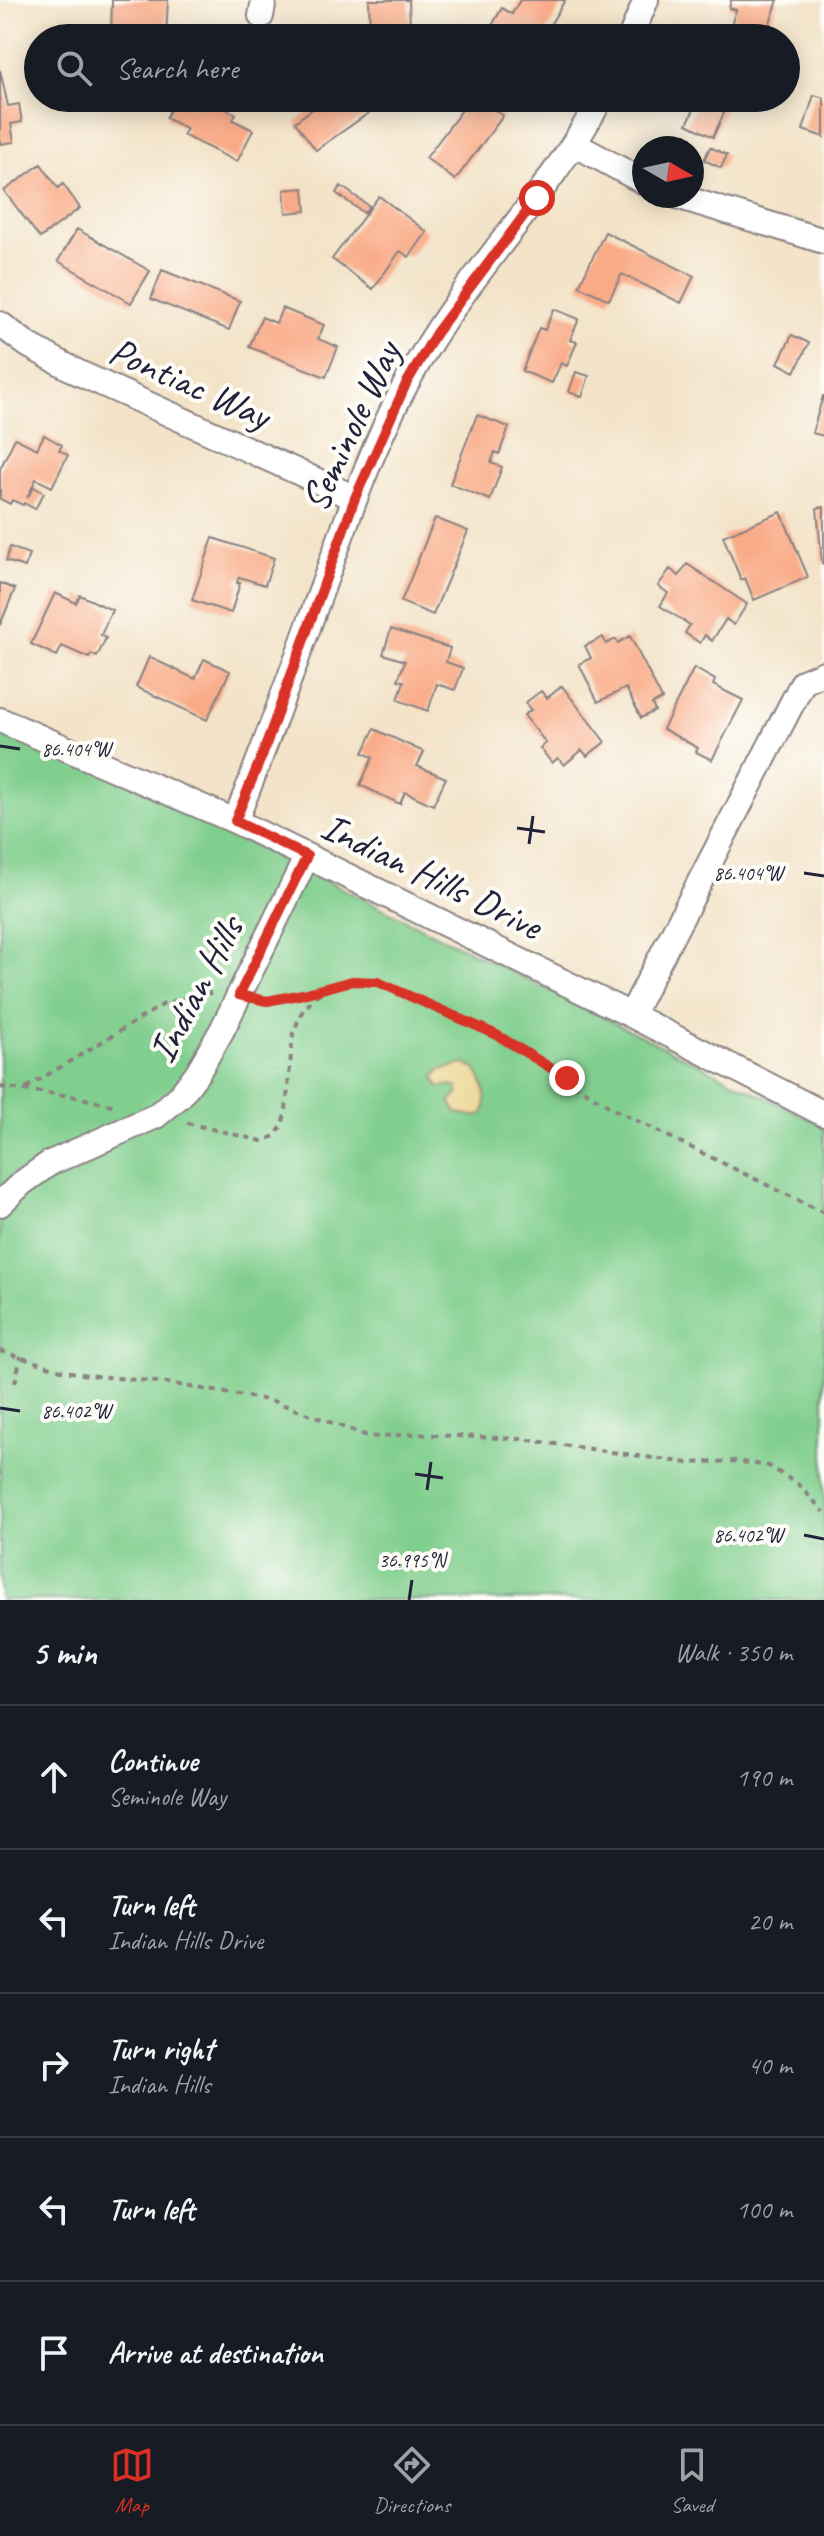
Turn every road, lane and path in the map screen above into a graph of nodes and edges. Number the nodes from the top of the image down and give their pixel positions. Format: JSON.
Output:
{"nodes":[{"id":1,"x":646,"y":0,"type":"edge"},
{"id":2,"x":636,"y":24,"type":"edge"},
{"id":3,"x":593,"y":112,"type":"edge"},
{"id":4,"x":574,"y":144,"type":"junction"},
{"id":5,"x":632,"y":175,"type":"edge"},
{"id":6,"x":704,"y":204,"type":"edge"},
{"id":7,"x":824,"y":241,"type":"edge"},
{"id":8,"x":0,"y":324,"type":"edge"},
{"id":9,"x":355,"y":498,"type":"junction"},
{"id":10,"x":824,"y":673,"type":"edge"},
{"id":11,"x":0,"y":720,"type":"edge"},
{"id":12,"x":235,"y":821,"type":"junction"},
{"id":13,"x":307,"y":856,"type":"junction"},
{"id":14,"x":331,"y":985,"type":"junction"},
{"id":15,"x":239,"y":995,"type":"junction"},
{"id":16,"x":631,"y":1015,"type":"junction"},
{"id":17,"x":0,"y":1087,"type":"edge"},
{"id":18,"x":24,"y":1089,"type":"junction"},
{"id":19,"x":119,"y":1107,"type":"dead end"},
{"id":20,"x":824,"y":1114,"type":"edge"},
{"id":21,"x":156,"y":1116,"type":"junction"},
{"id":22,"x":0,"y":1204,"type":"edge"},
{"id":23,"x":824,"y":1213,"type":"edge"},
{"id":24,"x":0,"y":1351,"type":"edge"},
{"id":25,"x":21,"y":1356,"type":"junction"},
{"id":26,"x":15,"y":1383,"type":"dead end"},
{"id":27,"x":824,"y":1512,"type":"edge"}],
"edges":[{"from":1,"to":2,"type":"street"},
{"from":3,"to":4,"type":"street","name":"Seminole Way"},
{"from":4,"to":5,"type":"street"},
{"from":4,"to":9,"type":"street","name":"Seminole Way"},
{"from":6,"to":7,"type":"street"},
{"from":8,"to":9,"type":"street","name":"Pontiac Way"},
{"from":9,"to":12,"type":"street","name":"Seminole Way"},
{"from":10,"to":16,"type":"street"},
{"from":11,"to":12,"type":"street","name":"Indian Hills Drive"},
{"from":12,"to":13,"type":"street","name":"Indian Hills Drive"},
{"from":13,"to":15,"type":"street","name":"Indian Hills"},
{"from":13,"to":16,"type":"street","name":"Indian Hills Drive"},
{"from":14,"to":15,"type":"path"},
{"from":14,"to":21,"type":"path"},
{"from":14,"to":23,"type":"path"},
{"from":15,"to":18,"type":"path"},
{"from":15,"to":21,"type":"street","name":"Indian Hills"},
{"from":16,"to":20,"type":"street","name":"Indian Hills Drive"},
{"from":17,"to":18,"type":"path"},
{"from":18,"to":19,"type":"path"},
{"from":21,"to":22,"type":"street","name":"Indian Hills"},
{"from":24,"to":25,"type":"path"},
{"from":25,"to":26,"type":"path"},
{"from":25,"to":27,"type":"path"}]}
